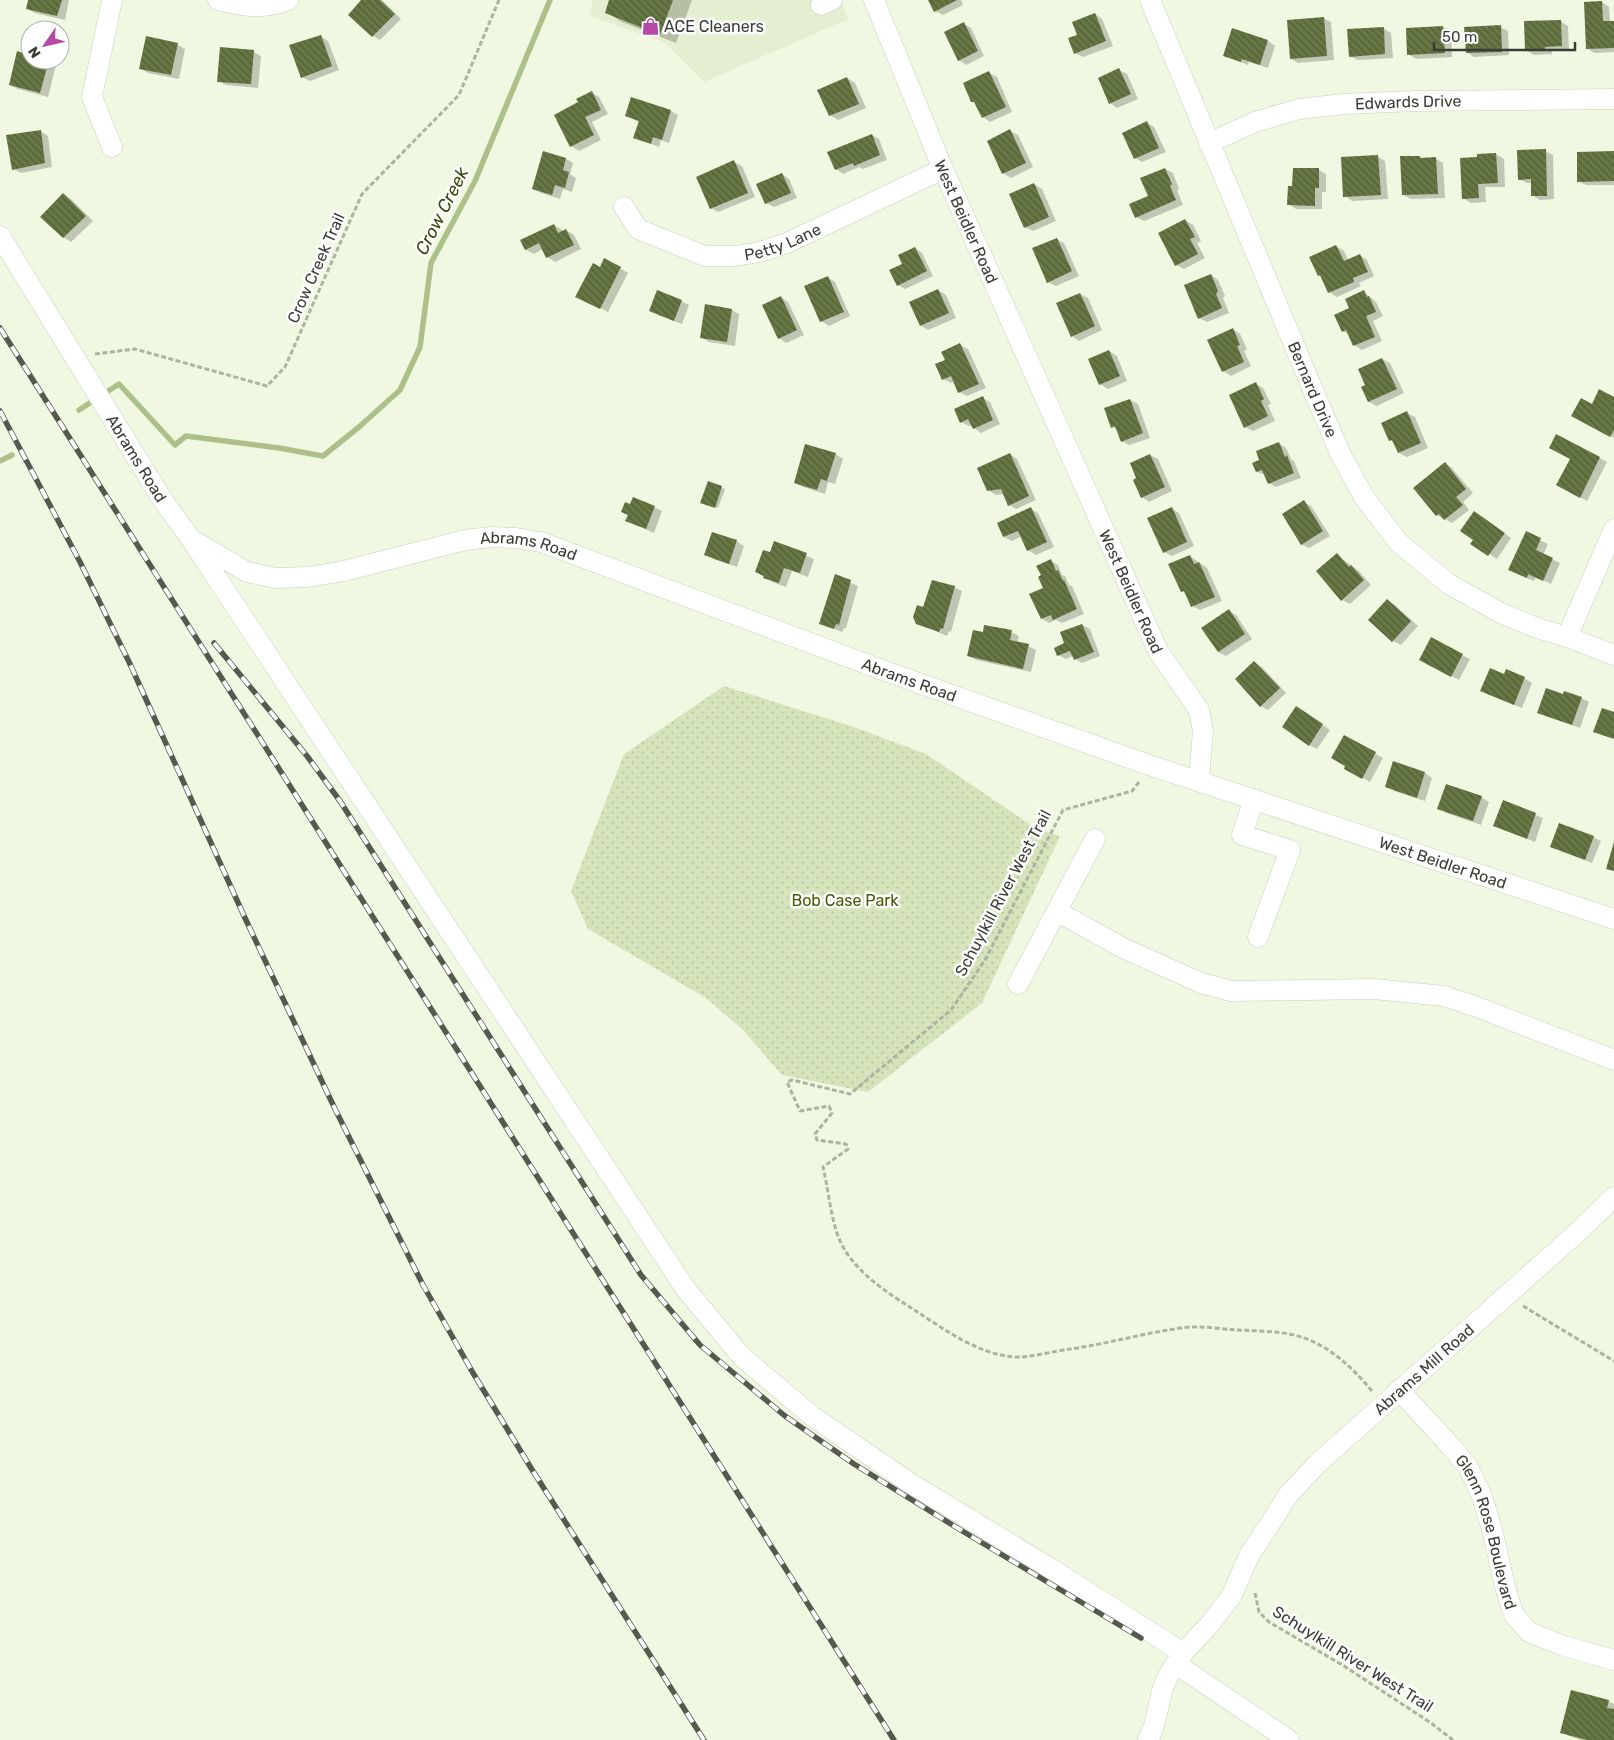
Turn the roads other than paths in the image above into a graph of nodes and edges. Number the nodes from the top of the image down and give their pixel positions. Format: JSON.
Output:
{"nodes":[{"id":1,"x":112,"y":0,"type":"edge"},
{"id":2,"x":218,"y":0,"type":"edge"},
{"id":3,"x":288,"y":0,"type":"edge"},
{"id":4,"x":874,"y":0,"type":"edge"},
{"id":5,"x":1150,"y":0,"type":"edge"},
{"id":6,"x":1614,"y":99,"type":"edge"},
{"id":7,"x":1209,"y":142,"type":"junction"},
{"id":8,"x":112,"y":147,"type":"dead end"},
{"id":9,"x":943,"y":169,"type":"junction"},
{"id":10,"x":624,"y":207,"type":"dead end"},
{"id":11,"x":0,"y":236,"type":"edge"},
{"id":12,"x":1614,"y":529,"type":"edge"},
{"id":13,"x":191,"y":539,"type":"junction"},
{"id":14,"x":1567,"y":637,"type":"junction"},
{"id":15,"x":1614,"y":655,"type":"edge"},
{"id":16,"x":1199,"y":780,"type":"junction"},
{"id":17,"x":1254,"y":798,"type":"junction"},
{"id":18,"x":1095,"y":840,"type":"dead end"},
{"id":19,"x":1058,"y":912,"type":"junction"},
{"id":20,"x":1614,"y":919,"type":"edge"},
{"id":21,"x":1258,"y":937,"type":"dead end"},
{"id":22,"x":1018,"y":984,"type":"dead end"},
{"id":23,"x":1614,"y":1060,"type":"edge"},
{"id":24,"x":1614,"y":1197,"type":"edge"},
{"id":25,"x":1399,"y":1390,"type":"junction"},
{"id":26,"x":1180,"y":1658,"type":"junction"},
{"id":27,"x":1614,"y":1660,"type":"edge"},
{"id":28,"x":1154,"y":1738,"type":"edge"},
{"id":29,"x":1289,"y":1740,"type":"edge"}],
"edges":[{"from":1,"to":8,"type":"street"},
{"from":2,"to":3,"type":"street"},
{"from":4,"to":9,"type":"street","name":"West Beidler Road"},
{"from":5,"to":7,"type":"street","name":"Bernard Drive"},
{"from":6,"to":7,"type":"street","name":"Edwards Drive"},
{"from":7,"to":14,"type":"street","name":"Bernard Drive"},
{"from":9,"to":10,"type":"street","name":"Petty Lane"},
{"from":9,"to":16,"type":"street","name":"West Beidler Road"},
{"from":11,"to":13,"type":"street","name":"Abrams Road"},
{"from":12,"to":14,"type":"street"},
{"from":13,"to":16,"type":"street","name":"Abrams Road"},
{"from":13,"to":26,"type":"street"},
{"from":14,"to":15,"type":"street","name":"Bernard Drive"},
{"from":16,"to":17,"type":"street","name":"West Beidler Road"},
{"from":17,"to":20,"type":"street","name":"West Beidler Road"},
{"from":17,"to":21,"type":"street"},
{"from":18,"to":19,"type":"street"},
{"from":19,"to":22,"type":"street"},
{"from":19,"to":23,"type":"street"},
{"from":24,"to":25,"type":"street","name":"Abrams Mill Road"},
{"from":25,"to":26,"type":"street","name":"Abrams Mill Road"},
{"from":25,"to":27,"type":"street","name":"Glenn Rose Boulevard"},
{"from":26,"to":28,"type":"street","name":"Abrams Mill Road"},
{"from":26,"to":29,"type":"street"}]}
